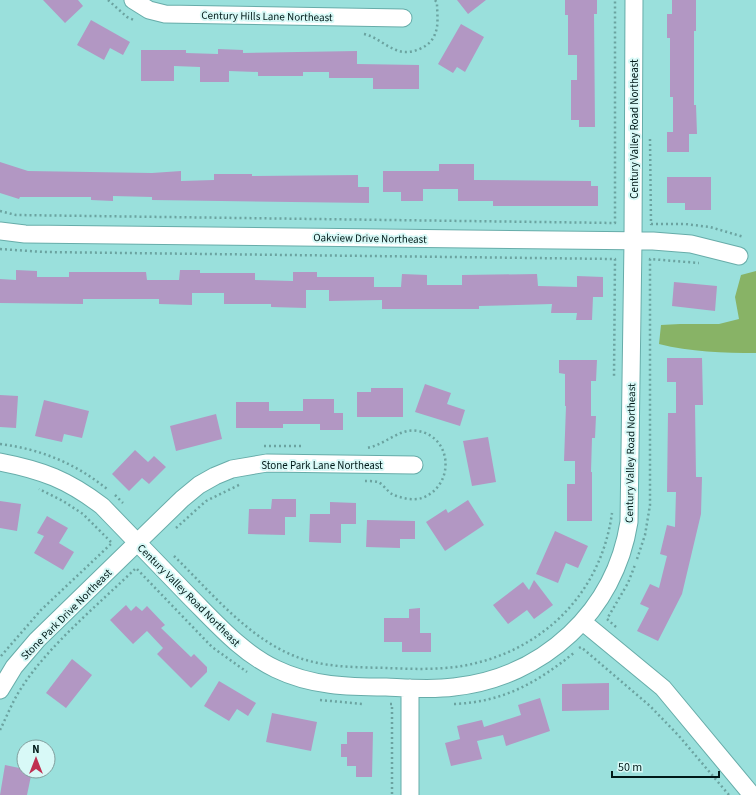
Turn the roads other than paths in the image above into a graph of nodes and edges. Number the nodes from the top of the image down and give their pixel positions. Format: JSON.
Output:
{"nodes":[{"id":1,"x":134,"y":0,"type":"edge"},
{"id":2,"x":634,"y":0,"type":"edge"},
{"id":3,"x":404,"y":18,"type":"dead end"},
{"id":4,"x":0,"y":231,"type":"edge"},
{"id":5,"x":633,"y":241,"type":"junction"},
{"id":6,"x":739,"y":256,"type":"dead end"},
{"id":7,"x":0,"y":462,"type":"edge"},
{"id":8,"x":414,"y":465,"type":"dead end"},
{"id":9,"x":137,"y":543,"type":"junction"},
{"id":10,"x":583,"y":622,"type":"junction"},
{"id":11,"x":410,"y":688,"type":"junction"},
{"id":12,"x":0,"y":690,"type":"edge"},
{"id":13,"x":410,"y":795,"type":"edge"},
{"id":14,"x":752,"y":795,"type":"edge"}],
"edges":[{"from":1,"to":3,"type":"street","name":"Century Hills Lane Northeast"},
{"from":2,"to":5,"type":"street","name":"Century Valley Road Northeast"},
{"from":4,"to":5,"type":"street","name":"Oakview Drive Northeast"},
{"from":5,"to":6,"type":"street","name":"Oakview Drive Northeast"},
{"from":5,"to":10,"type":"street","name":"Century Valley Road Northeast"},
{"from":7,"to":9,"type":"street","name":"Century Valley Road Northeast"},
{"from":8,"to":9,"type":"street","name":"Stone Park Lane Northeast"},
{"from":9,"to":11,"type":"street","name":"Century Valley Road Northeast"},
{"from":9,"to":12,"type":"street","name":"Stone Park Drive Northeast"},
{"from":10,"to":11,"type":"street","name":"Century Valley Road Northeast"},
{"from":10,"to":14,"type":"street"},
{"from":11,"to":13,"type":"street"}]}
